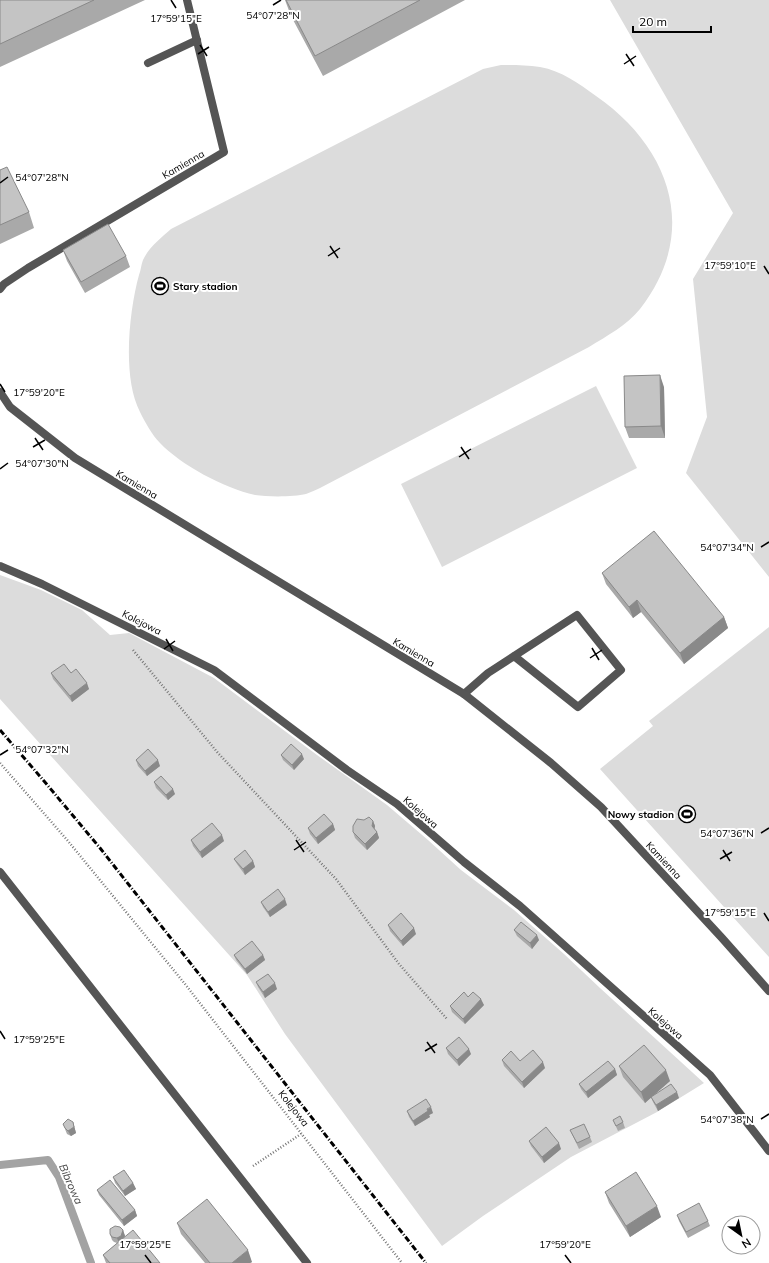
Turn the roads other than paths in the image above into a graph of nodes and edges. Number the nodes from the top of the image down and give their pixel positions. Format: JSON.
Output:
{"nodes":[{"id":1,"x":187,"y":0,"type":"edge"},
{"id":2,"x":197,"y":40,"type":"junction"},
{"id":3,"x":148,"y":63,"type":"dead end"},
{"id":4,"x":0,"y":289,"type":"edge"},
{"id":5,"x":0,"y":392,"type":"edge"},
{"id":6,"x":0,"y":566,"type":"edge"},
{"id":7,"x":514,"y":656,"type":"junction"},
{"id":8,"x":464,"y":694,"type":"junction"},
{"id":9,"x":0,"y":872,"type":"edge"},
{"id":10,"x":769,"y":991,"type":"edge"},
{"id":11,"x":769,"y":1151,"type":"edge"},
{"id":12,"x":307,"y":1263,"type":"edge"}],
"edges":[{"from":1,"to":2,"type":"street","name":"Kamienna"},
{"from":2,"to":3,"type":"street"},
{"from":2,"to":4,"type":"street","name":"Kamienna"},
{"from":5,"to":8,"type":"street","name":"Kamienna"},
{"from":6,"to":11,"type":"street","name":"Kolejowa"},
{"from":7,"to":7,"type":"street"},
{"from":7,"to":8,"type":"street"},
{"from":8,"to":10,"type":"street","name":"Kamienna"},
{"from":9,"to":12,"type":"street"}]}
